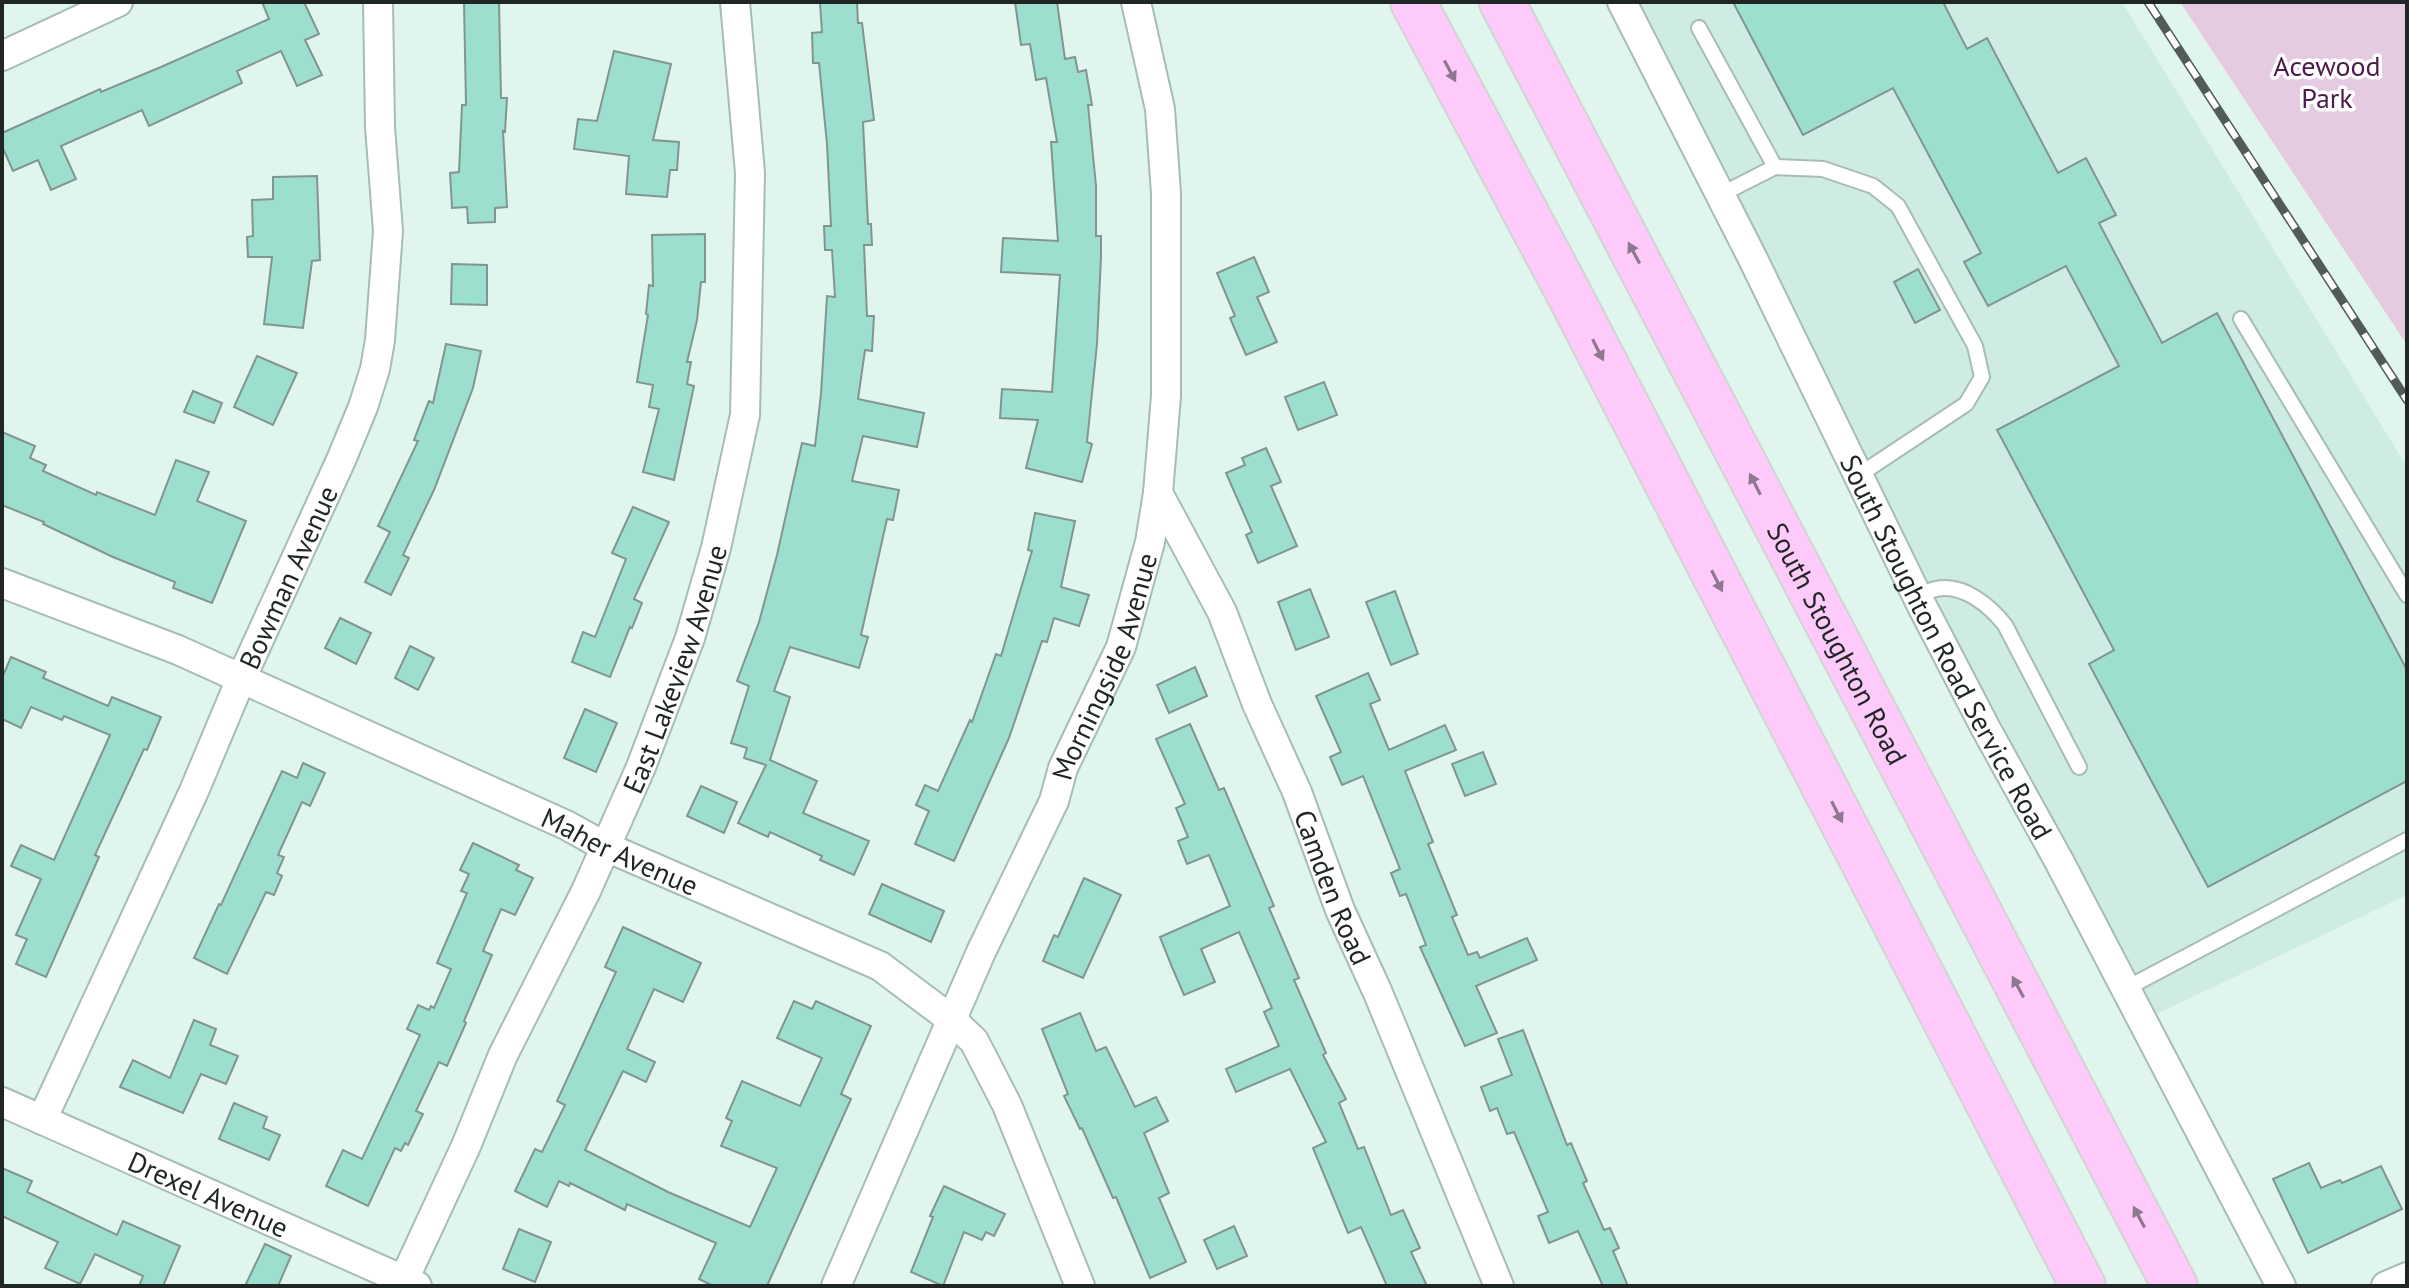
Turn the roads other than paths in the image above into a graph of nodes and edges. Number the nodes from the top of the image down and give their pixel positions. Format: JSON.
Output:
{"nodes":[{"id":1,"x":118,"y":2,"type":"edge"},
{"id":2,"x":378,"y":2,"type":"edge"},
{"id":3,"x":735,"y":2,"type":"edge"},
{"id":4,"x":1136,"y":2,"type":"edge"},
{"id":5,"x":1413,"y":2,"type":"edge"},
{"id":6,"x":1502,"y":2,"type":"edge"},
{"id":7,"x":1622,"y":2,"type":"edge"},
{"id":8,"x":1699,"y":28,"type":"dead end"},
{"id":9,"x":2,"y":56,"type":"edge"},
{"id":10,"x":1775,"y":167,"type":"junction"},
{"id":11,"x":1720,"y":195,"type":"junction"},
{"id":12,"x":2241,"y":319,"type":"dead end"},
{"id":13,"x":1859,"y":475,"type":"junction"},
{"id":14,"x":1158,"y":493,"type":"junction"},
{"id":15,"x":2,"y":583,"type":"edge"},
{"id":16,"x":2407,"y":595,"type":"edge"},
{"id":17,"x":1918,"y":597,"type":"junction"},
{"id":18,"x":241,"y":679,"type":"junction"},
{"id":19,"x":2079,"y":767,"type":"dead end"},
{"id":20,"x":2407,"y":840,"type":"edge"},
{"id":21,"x":604,"y":846,"type":"junction"},
{"id":22,"x":2125,"y":989,"type":"junction"},
{"id":23,"x":952,"y":1020,"type":"junction"},
{"id":24,"x":2,"y":1102,"type":"edge"},
{"id":25,"x":42,"y":1120,"type":"junction"},
{"id":26,"x":2407,"y":1277,"type":"edge"},
{"id":27,"x":407,"y":1284,"type":"edge"},
{"id":28,"x":836,"y":1286,"type":"edge"},
{"id":29,"x":1080,"y":1286,"type":"edge"},
{"id":30,"x":1499,"y":1286,"type":"edge"},
{"id":31,"x":2083,"y":1286,"type":"edge"},
{"id":32,"x":2175,"y":1286,"type":"edge"},
{"id":33,"x":2281,"y":1286,"type":"edge"},
{"id":34,"x":2386,"y":1286,"type":"edge"}],
"edges":[{"from":1,"to":9,"type":"street"},
{"from":2,"to":18,"type":"street","name":"Bowman Avenue"},
{"from":3,"to":21,"type":"street","name":"East Lakeview Avenue"},
{"from":4,"to":14,"type":"street","name":"Morningside Avenue"},
{"from":5,"to":31,"type":"main road","one_way":true},
{"from":32,"to":6,"type":"main road","name":"South Stoughton Road","one_way":true},
{"from":7,"to":11,"type":"street","name":"South Stoughton Road Service Road"},
{"from":8,"to":10,"type":"lane"},
{"from":10,"to":11,"type":"lane"},
{"from":10,"to":13,"type":"lane"},
{"from":11,"to":13,"type":"street","name":"South Stoughton Road Service Road"},
{"from":12,"to":16,"type":"lane"},
{"from":13,"to":17,"type":"street","name":"South Stoughton Road Service Road"},
{"from":14,"to":23,"type":"street","name":"Morningside Avenue"},
{"from":14,"to":30,"type":"street","name":"Camden Road"},
{"from":15,"to":18,"type":"street","name":"Maher Avenue"},
{"from":17,"to":19,"type":"lane"},
{"from":17,"to":22,"type":"street","name":"South Stoughton Road Service Road"},
{"from":18,"to":21,"type":"street","name":"Maher Avenue"},
{"from":18,"to":25,"type":"street","name":"Bowman Avenue"},
{"from":20,"to":22,"type":"lane"},
{"from":21,"to":23,"type":"street","name":"Maher Avenue"},
{"from":21,"to":27,"type":"street","name":"East Lakeview Avenue"},
{"from":22,"to":33,"type":"street","name":"South Stoughton Road Service Road"},
{"from":23,"to":28,"type":"street","name":"Morningside Avenue"},
{"from":23,"to":29,"type":"street","name":"Maher Avenue"},
{"from":24,"to":25,"type":"street","name":"Drexel Avenue"},
{"from":25,"to":27,"type":"street","name":"Drexel Avenue"},
{"from":26,"to":34,"type":"street"}]}
